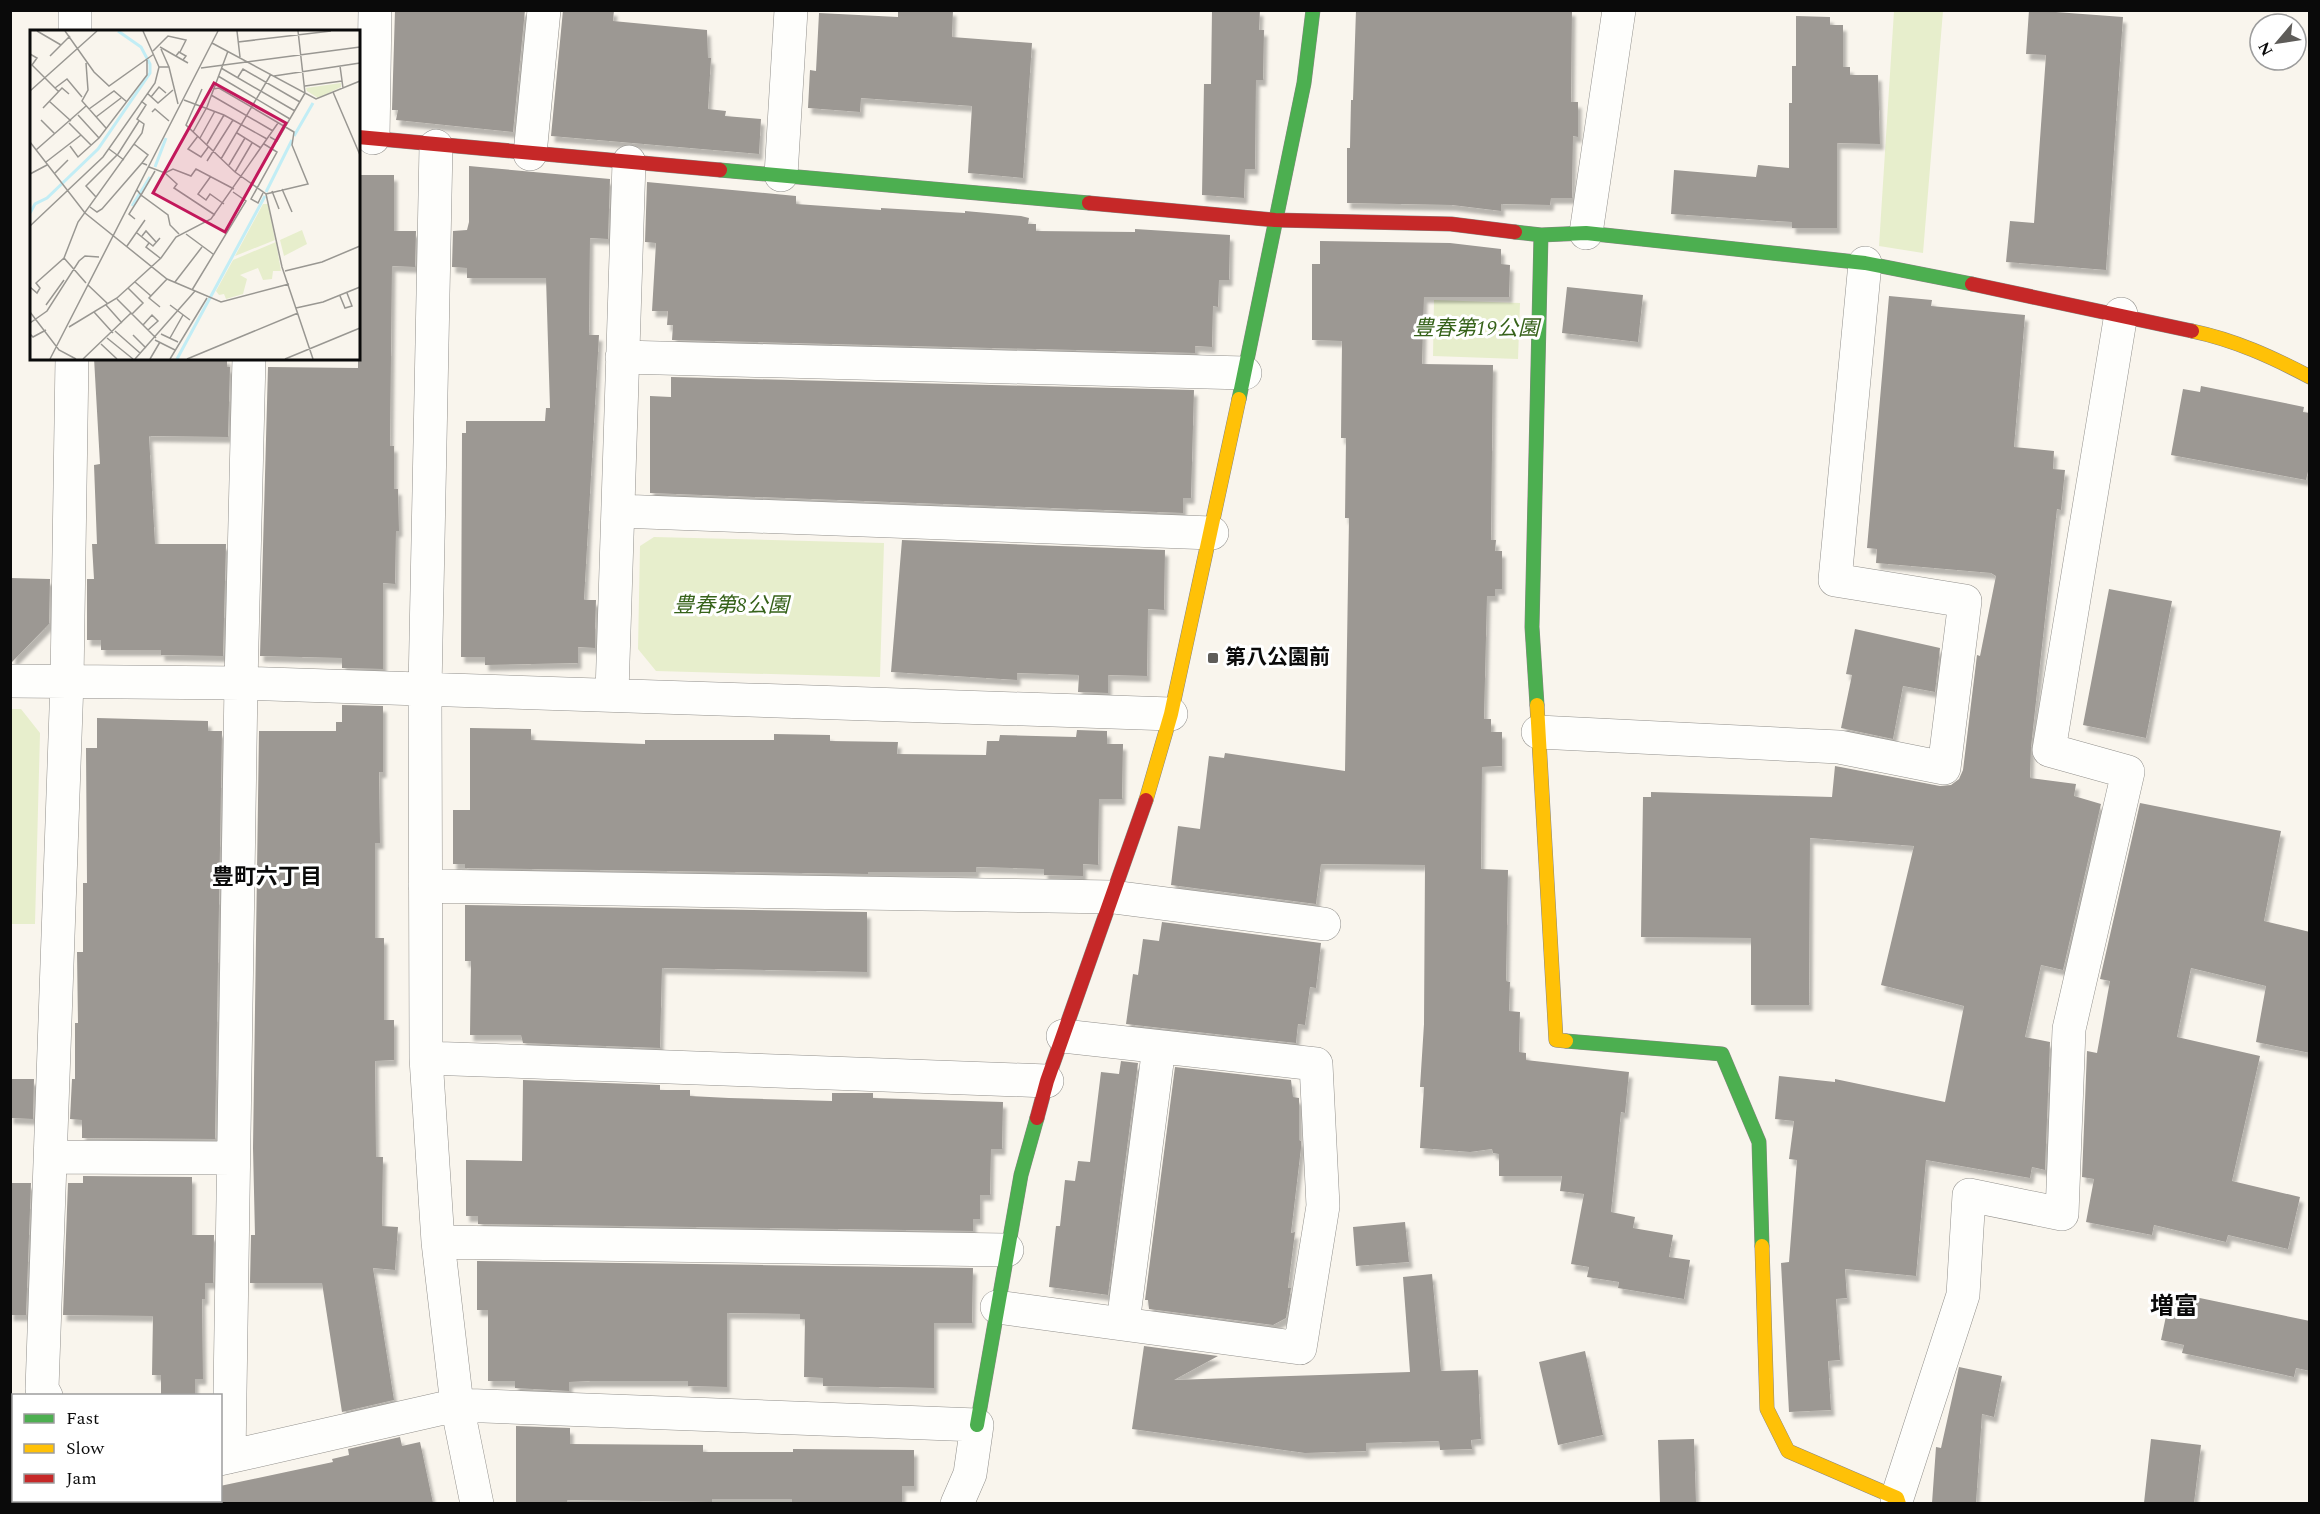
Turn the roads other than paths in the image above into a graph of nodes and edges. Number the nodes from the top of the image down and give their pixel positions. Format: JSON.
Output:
{"nodes":[{"id":1,"x":75,"y":10,"type":"edge"},
{"id":2,"x":375,"y":10,"type":"edge"},
{"id":3,"x":544,"y":10,"type":"edge"},
{"id":4,"x":791,"y":10,"type":"edge"},
{"id":5,"x":1313,"y":10,"type":"edge"},
{"id":6,"x":1619,"y":10,"type":"edge"},
{"id":7,"x":75,"y":30,"type":"edge"},
{"id":8,"x":366,"y":138,"type":"edge"},
{"id":9,"x":436,"y":146,"type":"junction"},
{"id":10,"x":530,"y":154,"type":"junction"},
{"id":11,"x":629,"y":162,"type":"junction"},
{"id":12,"x":781,"y":175,"type":"junction"},
{"id":13,"x":1275,"y":220,"type":"junction"},
{"id":14,"x":1586,"y":233,"type":"junction"},
{"id":15,"x":1541,"y":235,"type":"junction"},
{"id":16,"x":1865,"y":263,"type":"junction"},
{"id":17,"x":2121,"y":314,"type":"junction"},
{"id":18,"x":622,"y":357,"type":"junction"},
{"id":19,"x":72,"y":360,"type":"edge"},
{"id":20,"x":249,"y":360,"type":"edge"},
{"id":21,"x":1245,"y":373,"type":"junction"},
{"id":22,"x":2310,"y":377,"type":"edge"},
{"id":23,"x":618,"y":511,"type":"junction"},
{"id":24,"x":1212,"y":533,"type":"junction"},
{"id":25,"x":10,"y":681,"type":"edge"},
{"id":26,"x":67,"y":681,"type":"junction"},
{"id":27,"x":241,"y":683,"type":"junction"},
{"id":28,"x":424,"y":689,"type":"junction"},
{"id":29,"x":612,"y":693,"type":"junction"},
{"id":30,"x":1171,"y":714,"type":"junction"},
{"id":31,"x":1538,"y":732,"type":"junction"},
{"id":32,"x":425,"y":886,"type":"junction"},
{"id":33,"x":1113,"y":897,"type":"junction"},
{"id":34,"x":1324,"y":924,"type":"dead end"},
{"id":35,"x":1063,"y":1036,"type":"junction"},
{"id":36,"x":1159,"y":1047,"type":"junction"},
{"id":37,"x":426,"y":1058,"type":"junction"},
{"id":38,"x":1047,"y":1081,"type":"junction"},
{"id":39,"x":51,"y":1157,"type":"junction"},
{"id":40,"x":233,"y":1158,"type":"junction"},
{"id":41,"x":438,"y":1242,"type":"junction"},
{"id":42,"x":1007,"y":1250,"type":"junction"},
{"id":43,"x":998,"y":1307,"type":"junction"},
{"id":44,"x":1123,"y":1323,"type":"junction"},
{"id":45,"x":45,"y":1394,"type":"edge"},
{"id":46,"x":457,"y":1405,"type":"junction"},
{"id":47,"x":976,"y":1425,"type":"junction"},
{"id":48,"x":225,"y":1458,"type":"edge"},
{"id":49,"x":1898,"y":1501,"type":"edge"},
{"id":50,"x":477,"y":1503,"type":"edge"},
{"id":51,"x":957,"y":1503,"type":"edge"}],
"edges":[{"from":1,"to":7,"type":"street"},
{"from":2,"to":8,"type":"street"},
{"from":3,"to":10,"type":"street"},
{"from":4,"to":12,"type":"street"},
{"from":5,"to":13,"type":"street"},
{"from":6,"to":14,"type":"street"},
{"from":8,"to":9,"type":"street"},
{"from":9,"to":10,"type":"street"},
{"from":9,"to":28,"type":"street"},
{"from":10,"to":11,"type":"street"},
{"from":11,"to":12,"type":"street"},
{"from":11,"to":18,"type":"street"},
{"from":12,"to":13,"type":"street"},
{"from":13,"to":15,"type":"street"},
{"from":13,"to":21,"type":"street"},
{"from":14,"to":15,"type":"street"},
{"from":14,"to":16,"type":"street"},
{"from":15,"to":31,"type":"street"},
{"from":16,"to":17,"type":"street"},
{"from":16,"to":31,"type":"street"},
{"from":17,"to":22,"type":"street"},
{"from":17,"to":49,"type":"street"},
{"from":18,"to":21,"type":"street"},
{"from":18,"to":23,"type":"street"},
{"from":19,"to":26,"type":"street"},
{"from":20,"to":27,"type":"street"},
{"from":21,"to":24,"type":"street"},
{"from":23,"to":24,"type":"street"},
{"from":23,"to":29,"type":"street"},
{"from":24,"to":30,"type":"street"},
{"from":25,"to":26,"type":"street"},
{"from":26,"to":27,"type":"street"},
{"from":26,"to":39,"type":"street"},
{"from":27,"to":28,"type":"street"},
{"from":27,"to":40,"type":"street"},
{"from":28,"to":29,"type":"street"},
{"from":28,"to":32,"type":"street"},
{"from":29,"to":30,"type":"street"},
{"from":30,"to":33,"type":"street"},
{"from":31,"to":49,"type":"street"},
{"from":32,"to":33,"type":"street"},
{"from":32,"to":37,"type":"street"},
{"from":33,"to":34,"type":"street"},
{"from":33,"to":35,"type":"street"},
{"from":35,"to":36,"type":"street"},
{"from":35,"to":38,"type":"street"},
{"from":36,"to":44,"type":"street"},
{"from":36,"to":44,"type":"street"},
{"from":37,"to":38,"type":"street"},
{"from":37,"to":41,"type":"street"},
{"from":38,"to":42,"type":"street"},
{"from":39,"to":40,"type":"street"},
{"from":39,"to":45,"type":"street"},
{"from":40,"to":48,"type":"street"},
{"from":41,"to":42,"type":"street"},
{"from":41,"to":46,"type":"street"},
{"from":42,"to":43,"type":"street"},
{"from":43,"to":44,"type":"street"},
{"from":43,"to":47,"type":"street"},
{"from":46,"to":47,"type":"street"},
{"from":46,"to":48,"type":"street"},
{"from":46,"to":50,"type":"street"},
{"from":47,"to":51,"type":"street"}]}
